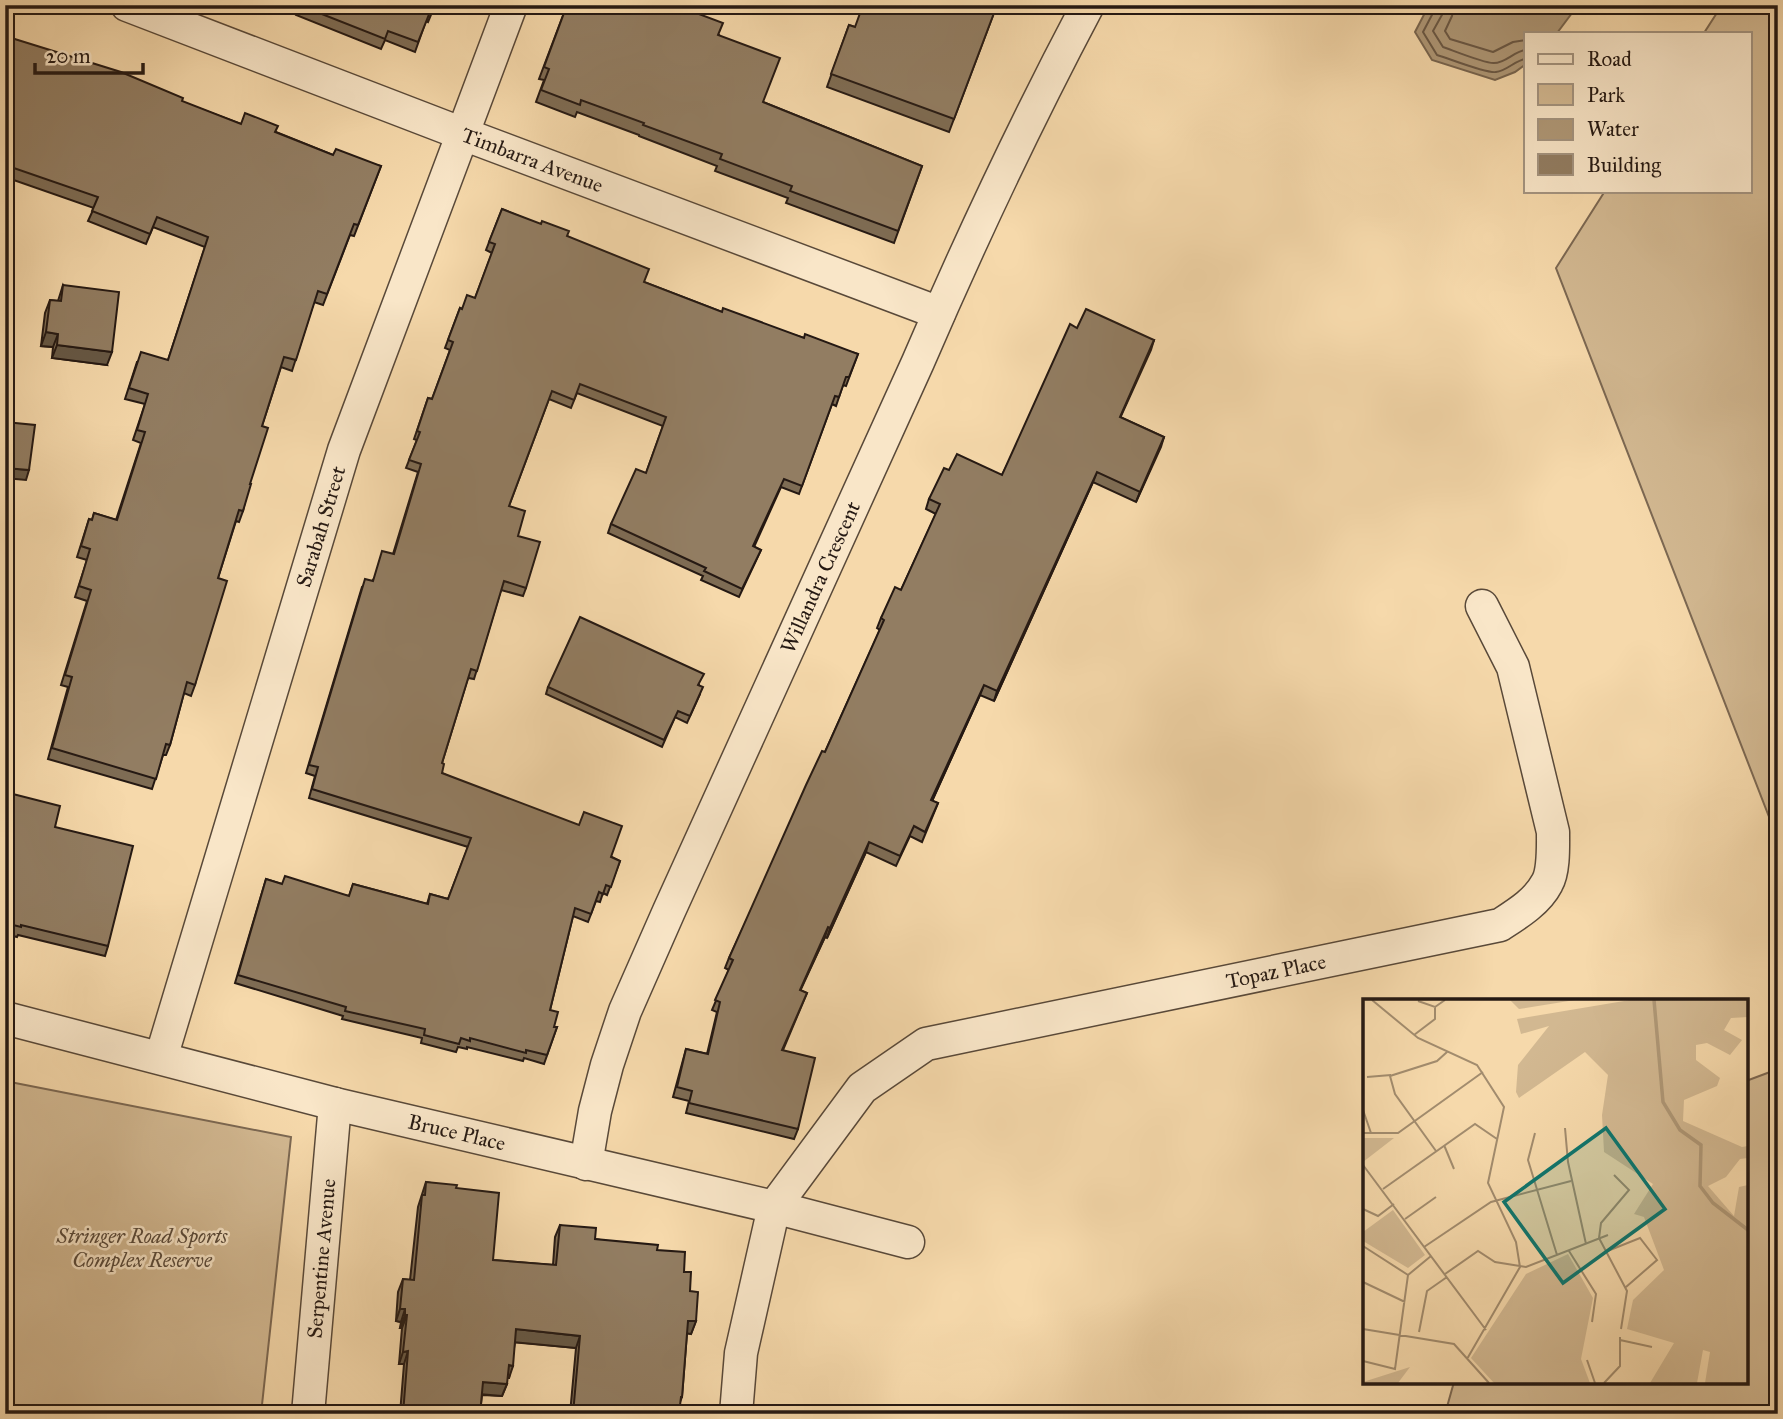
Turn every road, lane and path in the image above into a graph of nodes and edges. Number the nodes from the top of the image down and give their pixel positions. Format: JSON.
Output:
{"nodes":[{"id":1,"x":127,"y":5,"type":"edge"},
{"id":2,"x":511,"y":5,"type":"edge"},
{"id":3,"x":1088,"y":5,"type":"edge"},
{"id":4,"x":463,"y":134,"type":"junction"},
{"id":5,"x":939,"y":313,"type":"junction"},
{"id":6,"x":1482,"y":606,"type":"dead end"},
{"id":7,"x":5,"y":1018,"type":"edge"},
{"id":8,"x":161,"y":1058,"type":"junction"},
{"id":9,"x":335,"y":1104,"type":"junction"},
{"id":10,"x":586,"y":1164,"type":"junction"},
{"id":11,"x":774,"y":1207,"type":"junction"},
{"id":12,"x":908,"y":1242,"type":"dead end"},
{"id":13,"x":308,"y":1414,"type":"edge"},
{"id":14,"x":736,"y":1414,"type":"edge"}],
"edges":[{"from":1,"to":4,"type":"street","name":"Timbarra Avenue"},
{"from":2,"to":4,"type":"street","name":"Sarabah Street"},
{"from":3,"to":5,"type":"street","name":"Willandra Crescent"},
{"from":4,"to":5,"type":"street","name":"Timbarra Avenue"},
{"from":4,"to":8,"type":"street","name":"Sarabah Street"},
{"from":5,"to":10,"type":"street","name":"Willandra Crescent"},
{"from":6,"to":11,"type":"street","name":"Topaz Place"},
{"from":7,"to":8,"type":"street","name":"Bruce Place"},
{"from":8,"to":9,"type":"street","name":"Bruce Place"},
{"from":9,"to":10,"type":"street","name":"Bruce Place"},
{"from":9,"to":13,"type":"street","name":"Serpentine Avenue"},
{"from":10,"to":11,"type":"street","name":"Bruce Place"},
{"from":11,"to":12,"type":"street","name":"Bruce Place"},
{"from":11,"to":14,"type":"street"}]}
